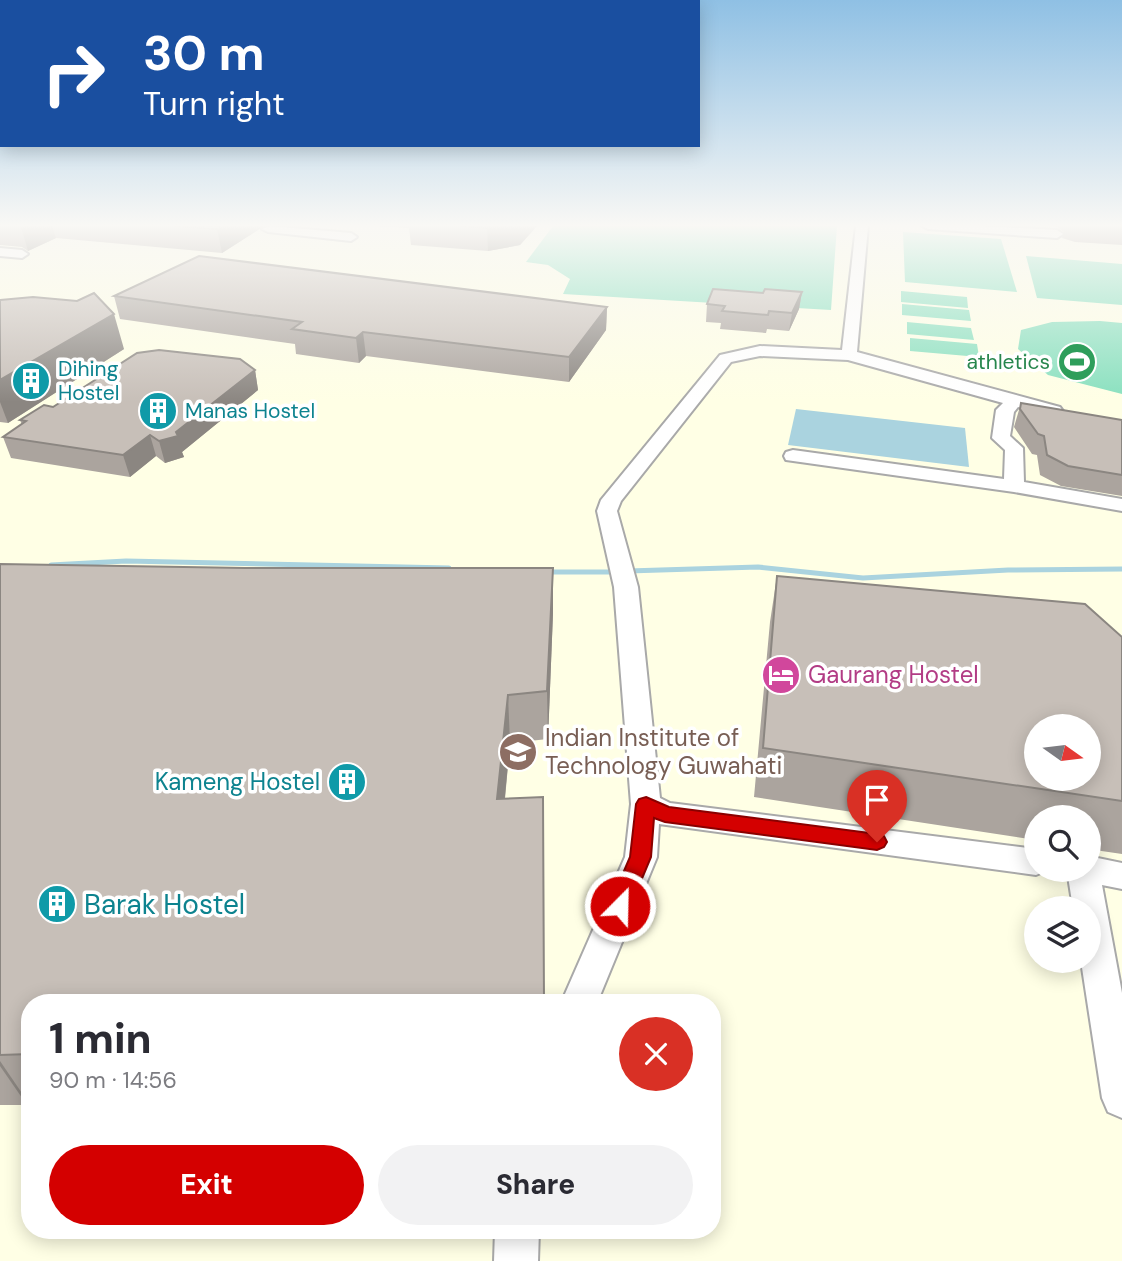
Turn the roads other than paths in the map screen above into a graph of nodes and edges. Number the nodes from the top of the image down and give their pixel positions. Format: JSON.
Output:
{"nodes":[{"id":1,"x":856,"y":285,"type":"edge"},
{"id":2,"x":849,"y":355,"type":"junction"},
{"id":3,"x":1014,"y":402,"type":"junction"},
{"id":4,"x":1068,"y":415,"type":"edge"},
{"id":5,"x":793,"y":456,"type":"dead end"},
{"id":6,"x":1014,"y":486,"type":"junction"},
{"id":7,"x":1122,"y":505,"type":"edge"},
{"id":8,"x":646,"y":804,"type":"junction"},
{"id":9,"x":1024,"y":860,"type":"edge"},
{"id":10,"x":1101,"y":872,"type":"edge"},
{"id":11,"x":1122,"y":876,"type":"edge"},
{"id":12,"x":1085,"y":882,"type":"edge"},
{"id":13,"x":583,"y":994,"type":"edge"},
{"id":14,"x":1122,"y":1098,"type":"edge"},
{"id":15,"x":517,"y":1239,"type":"edge"},
{"id":16,"x":516,"y":1261,"type":"edge"}],
"edges":[{"from":1,"to":2,"type":"street"},
{"from":2,"to":3,"type":"street"},
{"from":2,"to":8,"type":"street"},
{"from":3,"to":4,"type":"street"},
{"from":3,"to":6,"type":"street"},
{"from":5,"to":6,"type":"street"},
{"from":6,"to":7,"type":"street"},
{"from":8,"to":9,"type":"street"},
{"from":8,"to":13,"type":"street"},
{"from":10,"to":11,"type":"street"},
{"from":12,"to":14,"type":"street"},
{"from":15,"to":16,"type":"street"}]}
